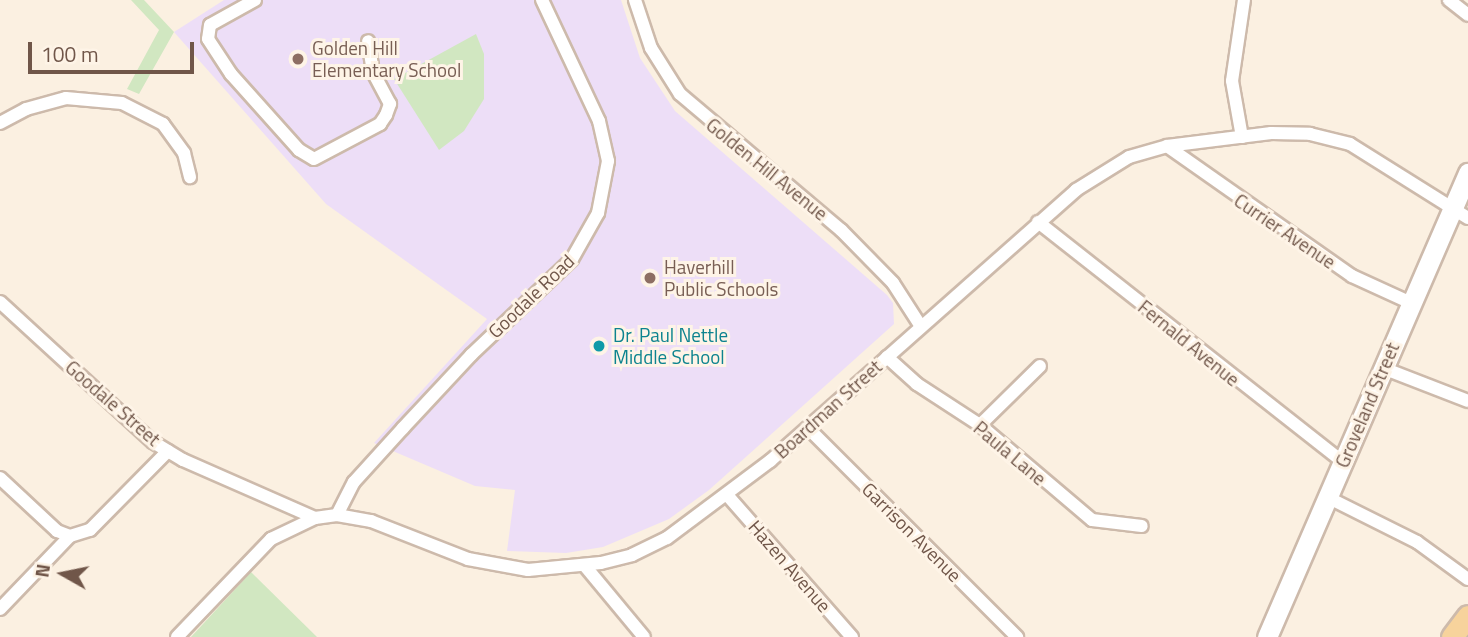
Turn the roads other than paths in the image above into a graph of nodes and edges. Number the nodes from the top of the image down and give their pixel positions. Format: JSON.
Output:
{"nodes":[{"id":1,"x":256,"y":0,"type":"edge"},
{"id":2,"x":542,"y":0,"type":"edge"},
{"id":3,"x":635,"y":0,"type":"edge"},
{"id":4,"x":1244,"y":0,"type":"edge"},
{"id":5,"x":1449,"y":0,"type":"edge"},
{"id":6,"x":1468,"y":15,"type":"edge"},
{"id":7,"x":368,"y":41,"type":"dead end"},
{"id":8,"x":0,"y":123,"type":"edge"},
{"id":9,"x":1242,"y":137,"type":"junction"},
{"id":10,"x":1167,"y":146,"type":"junction"},
{"id":11,"x":1468,"y":173,"type":"edge"},
{"id":12,"x":190,"y":177,"type":"dead end"},
{"id":13,"x":1460,"y":213,"type":"edge"},
{"id":14,"x":1038,"y":222,"type":"junction"},
{"id":15,"x":0,"y":302,"type":"edge"},
{"id":16,"x":1411,"y":303,"type":"junction"},
{"id":17,"x":920,"y":325,"type":"junction"},
{"id":18,"x":887,"y":357,"type":"junction"},
{"id":19,"x":1040,"y":366,"type":"dead end"},
{"id":20,"x":1383,"y":368,"type":"junction"},
{"id":21,"x":1468,"y":401,"type":"edge"},
{"id":22,"x":980,"y":425,"type":"junction"},
{"id":23,"x":808,"y":428,"type":"junction"},
{"id":24,"x":169,"y":451,"type":"junction"},
{"id":25,"x":1343,"y":462,"type":"junction"},
{"id":26,"x":0,"y":478,"type":"edge"},
{"id":27,"x":728,"y":496,"type":"junction"},
{"id":28,"x":1328,"y":497,"type":"junction"},
{"id":29,"x":337,"y":515,"type":"junction"},
{"id":30,"x":315,"y":518,"type":"junction"},
{"id":31,"x":1142,"y":526,"type":"dead end"},
{"id":32,"x":70,"y":536,"type":"junction"},
{"id":33,"x":585,"y":566,"type":"junction"},
{"id":34,"x":1468,"y":579,"type":"edge"},
{"id":35,"x":0,"y":609,"type":"edge"},
{"id":36,"x":1468,"y":616,"type":"edge"},
{"id":37,"x":177,"y":637,"type":"edge"},
{"id":38,"x":645,"y":637,"type":"edge"},
{"id":39,"x":852,"y":637,"type":"edge"},
{"id":40,"x":1017,"y":637,"type":"edge"},
{"id":41,"x":1267,"y":637,"type":"edge"},
{"id":42,"x":1452,"y":637,"type":"edge"}],
"edges":[{"from":1,"to":7,"type":"street"},
{"from":2,"to":29,"type":"street","name":"Goodale Road"},
{"from":3,"to":17,"type":"street","name":"Golden Hill Avenue"},
{"from":4,"to":9,"type":"street"},
{"from":5,"to":6,"type":"street"},
{"from":8,"to":12,"type":"street"},
{"from":9,"to":10,"type":"street","name":"Boardman Street"},
{"from":9,"to":13,"type":"street","name":"Boardman Street"},
{"from":10,"to":14,"type":"street","name":"Boardman Street"},
{"from":10,"to":16,"type":"street","name":"Currier Avenue"},
{"from":11,"to":13,"type":"main road","name":"Groveland Street"},
{"from":13,"to":16,"type":"main road","name":"Groveland Street"},
{"from":14,"to":17,"type":"street","name":"Boardman Street"},
{"from":14,"to":25,"type":"street","name":"Fernald Avenue"},
{"from":15,"to":24,"type":"street","name":"Goodale Street"},
{"from":16,"to":20,"type":"main road","name":"Groveland Street"},
{"from":17,"to":18,"type":"street","name":"Boardman Street"},
{"from":18,"to":22,"type":"street","name":"Paula Lane"},
{"from":18,"to":23,"type":"street","name":"Boardman Street"},
{"from":19,"to":22,"type":"street"},
{"from":20,"to":21,"type":"street"},
{"from":20,"to":25,"type":"main road","name":"Groveland Street"},
{"from":22,"to":31,"type":"street","name":"Paula Lane"},
{"from":23,"to":27,"type":"street","name":"Boardman Street"},
{"from":23,"to":40,"type":"street","name":"Garrison Avenue"},
{"from":24,"to":30,"type":"street","name":"Goodale Street"},
{"from":24,"to":32,"type":"street"},
{"from":25,"to":28,"type":"main road","name":"Groveland Street"},
{"from":26,"to":32,"type":"street"},
{"from":27,"to":33,"type":"street","name":"Boardman Street"},
{"from":27,"to":39,"type":"street","name":"Hazen Avenue"},
{"from":28,"to":34,"type":"street"},
{"from":28,"to":41,"type":"main road","name":"Groveland Street"},
{"from":29,"to":30,"type":"street","name":"Boardman Street"},
{"from":29,"to":33,"type":"street","name":"Boardman Street"},
{"from":30,"to":37,"type":"street","name":"Boardman Street"},
{"from":32,"to":35,"type":"street"},
{"from":33,"to":38,"type":"street"},
{"from":36,"to":42,"type":"main road"}]}
